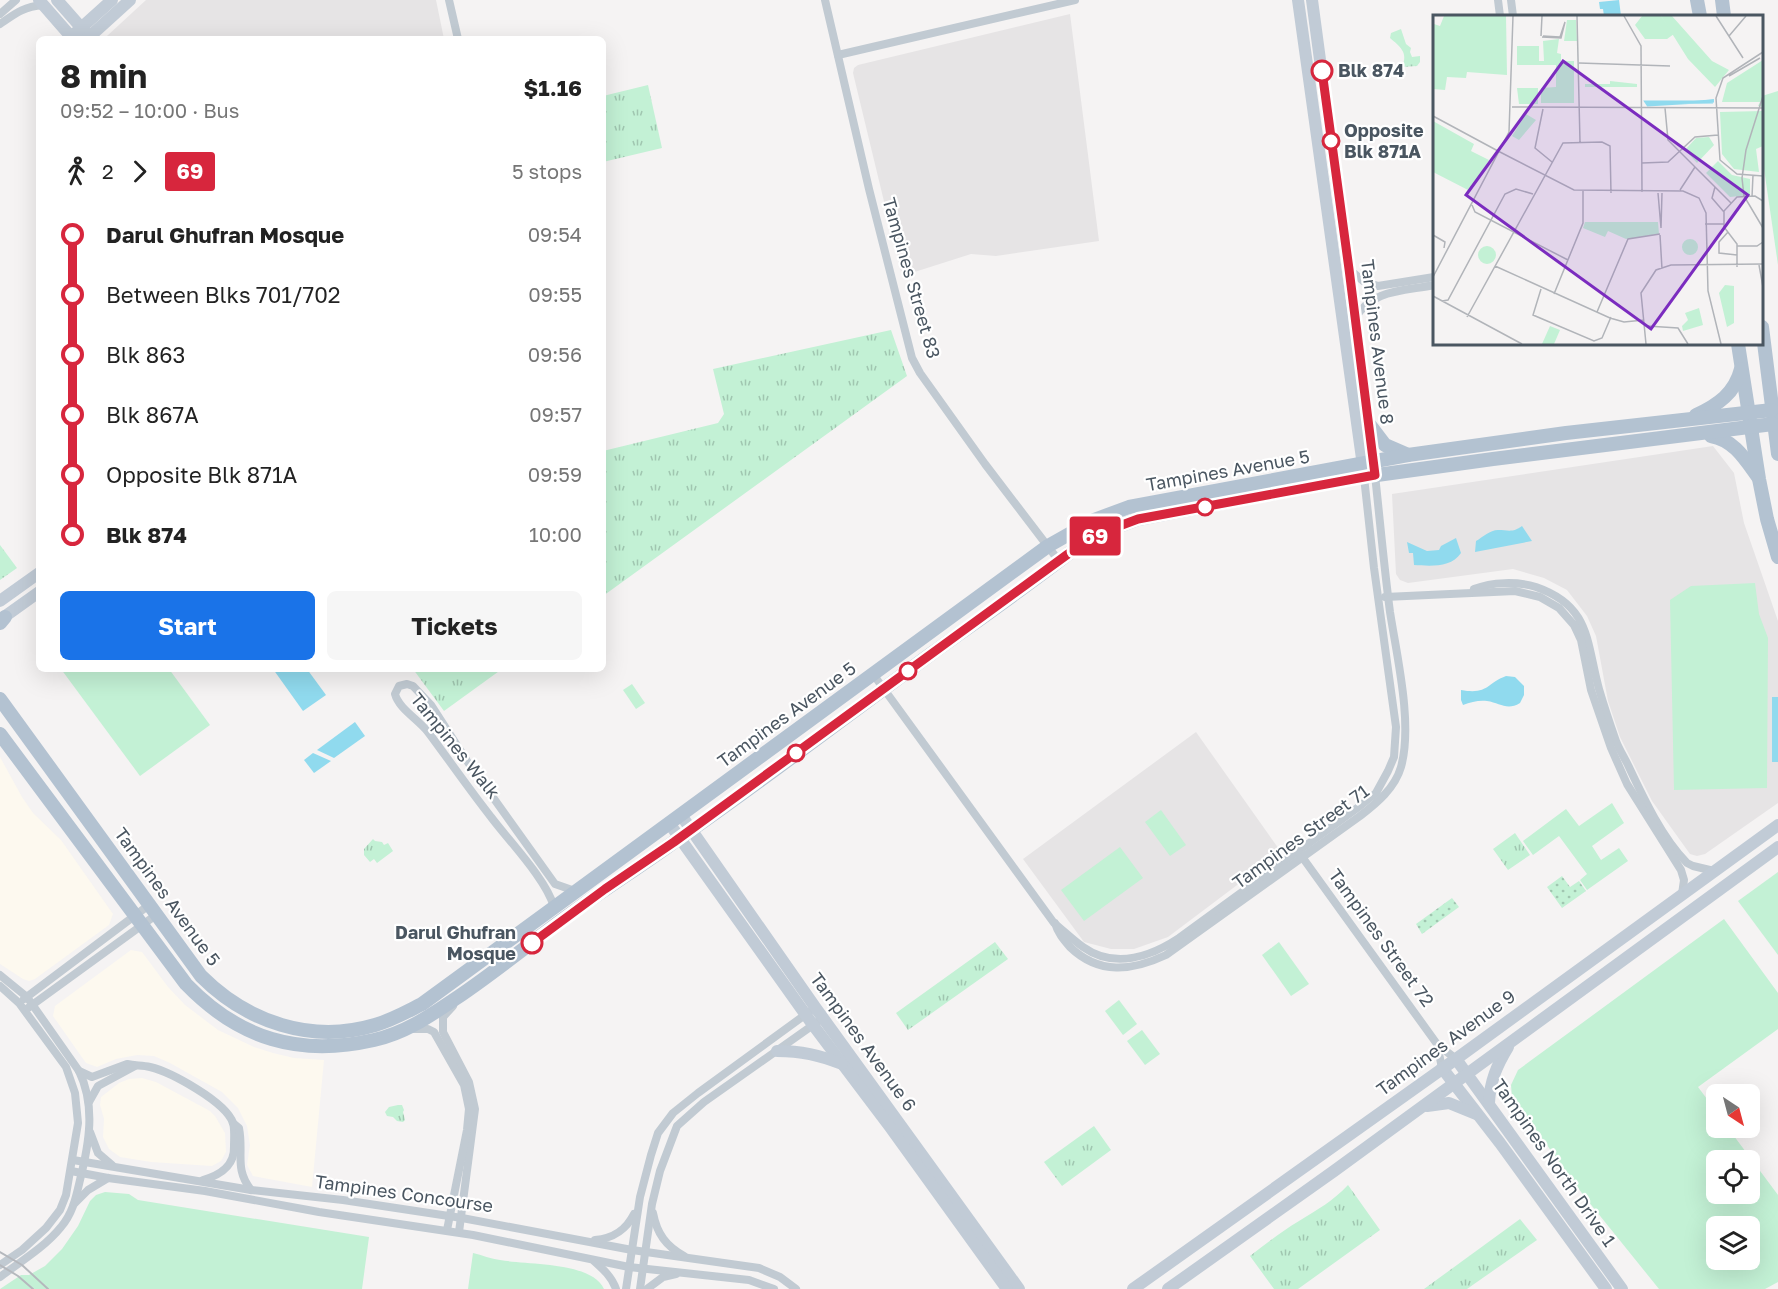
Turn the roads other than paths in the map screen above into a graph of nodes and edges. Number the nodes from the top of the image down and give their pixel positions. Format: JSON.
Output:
{"nodes":[{"id":1,"x":16,"y":0,"type":"edge"},
{"id":2,"x":57,"y":0,"type":"edge"},
{"id":3,"x":112,"y":0,"type":"edge"},
{"id":4,"x":130,"y":0,"type":"edge"},
{"id":5,"x":449,"y":0,"type":"edge"},
{"id":6,"x":825,"y":0,"type":"edge"},
{"id":7,"x":1075,"y":0,"type":"edge"},
{"id":8,"x":1298,"y":0,"type":"edge"},
{"id":9,"x":1498,"y":0,"type":"edge"},
{"id":10,"x":1512,"y":0,"type":"edge"},
{"id":11,"x":1697,"y":0,"type":"edge"},
{"id":12,"x":1722,"y":0,"type":"edge"},
{"id":13,"x":41,"y":2,"type":"edge"},
{"id":14,"x":1314,"y":3,"type":"edge"},
{"id":15,"x":0,"y":14,"type":"edge"},
{"id":16,"x":1500,"y":15,"type":"edge"},
{"id":17,"x":1513,"y":15,"type":"edge"},
{"id":18,"x":1700,"y":15,"type":"edge"},
{"id":19,"x":1724,"y":15,"type":"edge"},
{"id":20,"x":0,"y":24,"type":"edge"},
{"id":21,"x":70,"y":36,"type":"edge"},
{"id":22,"x":88,"y":36,"type":"edge"},
{"id":23,"x":457,"y":36,"type":"edge"},
{"id":24,"x":838,"y":56,"type":"junction"},
{"id":25,"x":1349,"y":269,"type":"junction"},
{"id":26,"x":1433,"y":277,"type":"edge"},
{"id":27,"x":1433,"y":285,"type":"edge"},
{"id":28,"x":1402,"y":286,"type":"junction"},
{"id":29,"x":1355,"y":319,"type":"junction"},
{"id":30,"x":1763,"y":339,"type":"edge"},
{"id":31,"x":1738,"y":345,"type":"edge"},
{"id":32,"x":1741,"y":366,"type":"junction"},
{"id":33,"x":1768,"y":370,"type":"junction"},
{"id":34,"x":1778,"y":383,"type":"edge"},
{"id":35,"x":1749,"y":413,"type":"junction"},
{"id":36,"x":1775,"y":417,"type":"edge"},
{"id":37,"x":1686,"y":420,"type":"junction"},
{"id":38,"x":1369,"y":424,"type":"junction"},
{"id":39,"x":1751,"y":428,"type":"junction"},
{"id":40,"x":1703,"y":434,"type":"junction"},
{"id":41,"x":1778,"y":454,"type":"edge"},
{"id":42,"x":1408,"y":455,"type":"junction"},
{"id":43,"x":1369,"y":469,"type":"junction"},
{"id":44,"x":1759,"y":478,"type":"junction"},
{"id":45,"x":1048,"y":546,"type":"junction"},
{"id":46,"x":1778,"y":558,"type":"edge"},
{"id":47,"x":1059,"y":561,"type":"junction"},
{"id":48,"x":36,"y":575,"type":"edge"},
{"id":49,"x":1467,"y":592,"type":"junction"},
{"id":50,"x":36,"y":594,"type":"edge"},
{"id":51,"x":1383,"y":597,"type":"junction"},
{"id":52,"x":0,"y":601,"type":"edge"},
{"id":53,"x":2,"y":620,"type":"edge"},
{"id":54,"x":873,"y":674,"type":"junction"},
{"id":55,"x":884,"y":689,"type":"junction"},
{"id":56,"x":0,"y":699,"type":"edge"},
{"id":57,"x":0,"y":734,"type":"edge"},
{"id":58,"x":681,"y":815,"type":"junction"},
{"id":59,"x":669,"y":823,"type":"junction"},
{"id":60,"x":1778,"y":825,"type":"edge"},
{"id":61,"x":692,"y":830,"type":"junction"},
{"id":62,"x":680,"y":838,"type":"junction"},
{"id":63,"x":1778,"y":847,"type":"edge"},
{"id":64,"x":1300,"y":854,"type":"junction"},
{"id":65,"x":1714,"y":871,"type":"junction"},
{"id":66,"x":575,"y":891,"type":"junction"},
{"id":67,"x":1682,"y":894,"type":"junction"},
{"id":68,"x":554,"y":907,"type":"junction"},
{"id":69,"x":153,"y":910,"type":"junction"},
{"id":70,"x":571,"y":913,"type":"junction"},
{"id":71,"x":138,"y":920,"type":"junction"},
{"id":72,"x":0,"y":975,"type":"edge"},
{"id":73,"x":0,"y":986,"type":"edge"},
{"id":74,"x":470,"y":989,"type":"junction"},
{"id":75,"x":30,"y":1001,"type":"junction"},
{"id":76,"x":19,"y":1003,"type":"junction"},
{"id":77,"x":25,"y":1011,"type":"junction"},
{"id":78,"x":810,"y":1011,"type":"junction"},
{"id":79,"x":818,"y":1022,"type":"junction"},
{"id":80,"x":410,"y":1029,"type":"junction"},
{"id":81,"x":1511,"y":1041,"type":"junction"},
{"id":82,"x":1437,"y":1044,"type":"junction"},
{"id":83,"x":777,"y":1051,"type":"junction"},
{"id":84,"x":1456,"y":1059,"type":"junction"},
{"id":85,"x":843,"y":1065,"type":"junction"},
{"id":86,"x":135,"y":1066,"type":"junction"},
{"id":87,"x":1442,"y":1068,"type":"junction"},
{"id":88,"x":79,"y":1071,"type":"junction"},
{"id":89,"x":1468,"y":1073,"type":"junction"},
{"id":90,"x":1454,"y":1083,"type":"junction"},
{"id":91,"x":89,"y":1102,"type":"junction"},
{"id":92,"x":1488,"y":1103,"type":"junction"},
{"id":93,"x":1420,"y":1108,"type":"junction"},
{"id":94,"x":1479,"y":1116,"type":"junction"},
{"id":95,"x":233,"y":1123,"type":"junction"},
{"id":96,"x":90,"y":1131,"type":"junction"},
{"id":97,"x":73,"y":1160,"type":"junction"},
{"id":98,"x":84,"y":1162,"type":"junction"},
{"id":99,"x":112,"y":1166,"type":"junction"},
{"id":100,"x":71,"y":1171,"type":"junction"},
{"id":101,"x":82,"y":1173,"type":"junction"},
{"id":102,"x":108,"y":1178,"type":"junction"},
{"id":103,"x":201,"y":1181,"type":"junction"},
{"id":104,"x":251,"y":1190,"type":"junction"},
{"id":105,"x":640,"y":1202,"type":"junction"},
{"id":106,"x":74,"y":1204,"type":"junction"},
{"id":107,"x":652,"y":1204,"type":"junction"},
{"id":108,"x":450,"y":1216,"type":"junction"},
{"id":109,"x":462,"y":1218,"type":"junction"},
{"id":110,"x":447,"y":1230,"type":"junction"},
{"id":111,"x":459,"y":1232,"type":"junction"},
{"id":112,"x":589,"y":1241,"type":"junction"},
{"id":113,"x":632,"y":1250,"type":"junction"},
{"id":114,"x":645,"y":1252,"type":"junction"},
{"id":115,"x":591,"y":1259,"type":"junction"},
{"id":116,"x":690,"y":1259,"type":"junction"},
{"id":117,"x":0,"y":1265,"type":"edge"},
{"id":118,"x":629,"y":1267,"type":"junction"},
{"id":119,"x":644,"y":1269,"type":"junction"},
{"id":120,"x":692,"y":1273,"type":"junction"},
{"id":121,"x":0,"y":1277,"type":"edge"},
{"id":122,"x":616,"y":1289,"type":"edge"},
{"id":123,"x":626,"y":1289,"type":"edge"},
{"id":124,"x":640,"y":1289,"type":"edge"},
{"id":125,"x":647,"y":1289,"type":"edge"},
{"id":126,"x":774,"y":1289,"type":"edge"},
{"id":127,"x":796,"y":1289,"type":"edge"},
{"id":128,"x":1007,"y":1289,"type":"edge"},
{"id":129,"x":1019,"y":1289,"type":"edge"},
{"id":130,"x":1133,"y":1289,"type":"edge"},
{"id":131,"x":1168,"y":1289,"type":"edge"},
{"id":132,"x":1606,"y":1289,"type":"edge"},
{"id":133,"x":1622,"y":1289,"type":"edge"}],
"edges":[{"from":1,"to":15,"type":"street"},
{"from":2,"to":22,"type":"street"},
{"from":3,"to":22,"type":"street"},
{"from":4,"to":22,"type":"street"},
{"from":5,"to":23,"type":"street"},
{"from":6,"to":24,"type":"street","name":"Tampines Street 83"},
{"from":7,"to":24,"type":"street"},
{"from":8,"to":43,"type":"street","name":"Tampines Avenue 8"},
{"from":9,"to":16,"type":"street"},
{"from":10,"to":17,"type":"street"},
{"from":11,"to":18,"type":"main road"},
{"from":12,"to":19,"type":"main road"},
{"from":13,"to":20,"type":"street"},
{"from":13,"to":21,"type":"street"},
{"from":14,"to":25,"type":"street","name":"Tampines Avenue 8"},
{"from":24,"to":45,"type":"street","name":"Tampines Street 83"},
{"from":25,"to":28,"type":"street"},
{"from":25,"to":29,"type":"street","name":"Tampines Avenue 8"},
{"from":26,"to":28,"type":"street"},
{"from":27,"to":28,"type":"street"},
{"from":28,"to":29,"type":"street"},
{"from":29,"to":38,"type":"street","name":"Tampines Avenue 8"},
{"from":30,"to":33,"type":"main road"},
{"from":31,"to":32,"type":"main road"},
{"from":32,"to":35,"type":"main road"},
{"from":32,"to":37,"type":"main road"},
{"from":33,"to":34,"type":"main road"},
{"from":33,"to":36,"type":"main road"},
{"from":35,"to":36,"type":"main road","name":"Tampines Avenue 5"},
{"from":35,"to":37,"type":"main road","name":"Tampines Avenue 5"},
{"from":35,"to":39,"type":"main road"},
{"from":36,"to":39,"type":"main road","name":"Tampines Avenue 5"},
{"from":36,"to":41,"type":"main road"},
{"from":37,"to":42,"type":"main road","name":"Tampines Avenue 5"},
{"from":38,"to":42,"type":"main road"},
{"from":38,"to":43,"type":"street","name":"Tampines Avenue 8"},
{"from":39,"to":40,"type":"main road","name":"Tampines Avenue 5"},
{"from":39,"to":44,"type":"main road"},
{"from":40,"to":43,"type":"main road","name":"Tampines Avenue 5"},
{"from":40,"to":44,"type":"main road"},
{"from":42,"to":43,"type":"main road","name":"Tampines Avenue 5"},
{"from":43,"to":45,"type":"main road","name":"Tampines Avenue 5"},
{"from":43,"to":47,"type":"main road","name":"Tampines Avenue 5"},
{"from":43,"to":51,"type":"street","name":"Tampines Street 71"},
{"from":44,"to":46,"type":"main road"},
{"from":45,"to":47,"type":"street","name":"Tampines Street 83"},
{"from":45,"to":54,"type":"main road","name":"Tampines Avenue 5"},
{"from":47,"to":55,"type":"main road","name":"Tampines Avenue 5"},
{"from":48,"to":52,"type":"street"},
{"from":49,"to":51,"type":"street"},
{"from":49,"to":65,"type":"street"},
{"from":49,"to":67,"type":"street"},
{"from":50,"to":53,"type":"street"},
{"from":51,"to":64,"type":"street","name":"Tampines Street 71"},
{"from":54,"to":55,"type":"street","name":"Tampines Street 71"},
{"from":54,"to":58,"type":"main road","name":"Tampines Avenue 5"},
{"from":55,"to":61,"type":"main road","name":"Tampines Avenue 5"},
{"from":55,"to":64,"type":"street","name":"Tampines Street 71"},
{"from":56,"to":69,"type":"main road","name":"Tampines Avenue 5"},
{"from":57,"to":71,"type":"main road","name":"Tampines Avenue 5"},
{"from":58,"to":59,"type":"main road","name":"Tampines Avenue 5"},
{"from":58,"to":61,"type":"street","name":"Tampines Avenue 6"},
{"from":59,"to":62,"type":"street","name":"Tampines Avenue 6"},
{"from":59,"to":66,"type":"main road","name":"Tampines Avenue 5"},
{"from":60,"to":65,"type":"street","name":"Tampines Avenue 9"},
{"from":61,"to":62,"type":"main road","name":"Tampines Avenue 5"},
{"from":61,"to":78,"type":"street","name":"Tampines Avenue 6"},
{"from":62,"to":70,"type":"main road","name":"Tampines Avenue 5"},
{"from":62,"to":78,"type":"street","name":"Tampines Avenue 6"},
{"from":63,"to":81,"type":"street","name":"Tampines Avenue 9"},
{"from":64,"to":82,"type":"street","name":"Tampines Street 72"},
{"from":65,"to":67,"type":"street","name":"Tampines Avenue 9"},
{"from":66,"to":68,"type":"main road","name":"Tampines Avenue 5"},
{"from":66,"to":68,"type":"street","name":"Tampines Walk"},
{"from":67,"to":84,"type":"street","name":"Tampines Avenue 9"},
{"from":68,"to":69,"type":"main road","name":"Tampines Avenue 5"},
{"from":68,"to":70,"type":"main road"},
{"from":69,"to":71,"type":"street"},
{"from":70,"to":74,"type":"main road","name":"Tampines Avenue 5"},
{"from":71,"to":75,"type":"street"},
{"from":71,"to":80,"type":"main road","name":"Tampines Avenue 5"},
{"from":72,"to":75,"type":"street"},
{"from":73,"to":76,"type":"street"},
{"from":74,"to":80,"type":"main road","name":"Tampines Avenue 5"},
{"from":74,"to":109,"type":"street"},
{"from":75,"to":76,"type":"street"},
{"from":75,"to":77,"type":"street"},
{"from":75,"to":88,"type":"street"},
{"from":76,"to":77,"type":"street"},
{"from":77,"to":97,"type":"street"},
{"from":78,"to":79,"type":"street","name":"Tampines Avenue 6"},
{"from":78,"to":105,"type":"street"},
{"from":79,"to":83,"type":"street"},
{"from":79,"to":85,"type":"street","name":"Tampines Avenue 6"},
{"from":79,"to":129,"type":"street","name":"Tampines Avenue 6"},
{"from":80,"to":108,"type":"street"},
{"from":81,"to":89,"type":"street","name":"Tampines Avenue 9"},
{"from":81,"to":92,"type":"street"},
{"from":82,"to":84,"type":"street","name":"Tampines Street 72"},
{"from":82,"to":87,"type":"street","name":"Tampines Street 72"},
{"from":83,"to":85,"type":"street"},
{"from":83,"to":107,"type":"street"},
{"from":84,"to":87,"type":"street","name":"Tampines Avenue 9"},
{"from":84,"to":89,"type":"street","name":"Tampines North Drive 1"},
{"from":85,"to":128,"type":"street","name":"Tampines Avenue 6"},
{"from":86,"to":88,"type":"street"},
{"from":86,"to":91,"type":"street"},
{"from":86,"to":95,"type":"street"},
{"from":87,"to":90,"type":"street","name":"Tampines North Drive 1"},
{"from":87,"to":130,"type":"street","name":"Tampines Avenue 9"},
{"from":88,"to":91,"type":"street"},
{"from":89,"to":90,"type":"street","name":"Tampines Avenue 9"},
{"from":89,"to":92,"type":"street","name":"Tampines North Drive 1"},
{"from":90,"to":93,"type":"street","name":"Tampines Avenue 9"},
{"from":90,"to":94,"type":"street","name":"Tampines North Drive 1"},
{"from":91,"to":96,"type":"street"},
{"from":92,"to":133,"type":"street","name":"Tampines North Drive 1"},
{"from":93,"to":94,"type":"street"},
{"from":93,"to":131,"type":"street","name":"Tampines Avenue 9"},
{"from":94,"to":132,"type":"street","name":"Tampines North Drive 1"},
{"from":95,"to":103,"type":"street"},
{"from":95,"to":104,"type":"street"},
{"from":96,"to":98,"type":"street"},
{"from":96,"to":99,"type":"street"},
{"from":97,"to":98,"type":"street","name":"Tampines Concourse"},
{"from":97,"to":100,"type":"street"},
{"from":98,"to":99,"type":"street","name":"Tampines Concourse"},
{"from":98,"to":101,"type":"street"},
{"from":99,"to":103,"type":"street","name":"Tampines Concourse"},
{"from":100,"to":101,"type":"street","name":"Tampines Concourse"},
{"from":100,"to":117,"type":"street"},
{"from":101,"to":102,"type":"street","name":"Tampines Concourse"},
{"from":101,"to":106,"type":"street"},
{"from":102,"to":106,"type":"street"},
{"from":102,"to":110,"type":"street","name":"Tampines Concourse"},
{"from":103,"to":104,"type":"street","name":"Tampines Concourse"},
{"from":104,"to":108,"type":"street","name":"Tampines Concourse"},
{"from":105,"to":112,"type":"street"},
{"from":105,"to":113,"type":"street"},
{"from":106,"to":121,"type":"street"},
{"from":107,"to":114,"type":"street"},
{"from":107,"to":116,"type":"street","name":"Tampines Concourse"},
{"from":108,"to":109,"type":"street","name":"Tampines Concourse"},
{"from":108,"to":110,"type":"street"},
{"from":109,"to":111,"type":"street"},
{"from":109,"to":112,"type":"street","name":"Tampines Concourse"},
{"from":110,"to":111,"type":"street","name":"Tampines Concourse"},
{"from":111,"to":115,"type":"street","name":"Tampines Concourse"},
{"from":112,"to":113,"type":"street","name":"Tampines Concourse"},
{"from":113,"to":114,"type":"street","name":"Tampines Concourse"},
{"from":113,"to":118,"type":"street"},
{"from":114,"to":116,"type":"street","name":"Tampines Concourse"},
{"from":114,"to":119,"type":"street"},
{"from":115,"to":118,"type":"street","name":"Tampines Concourse"},
{"from":115,"to":122,"type":"street"},
{"from":116,"to":127,"type":"street","name":"Tampines Concourse"},
{"from":118,"to":119,"type":"street","name":"Tampines Concourse"},
{"from":118,"to":123,"type":"street"},
{"from":119,"to":120,"type":"street","name":"Tampines Concourse"},
{"from":119,"to":124,"type":"street"},
{"from":120,"to":125,"type":"street"},
{"from":120,"to":126,"type":"street","name":"Tampines Concourse"}]}
